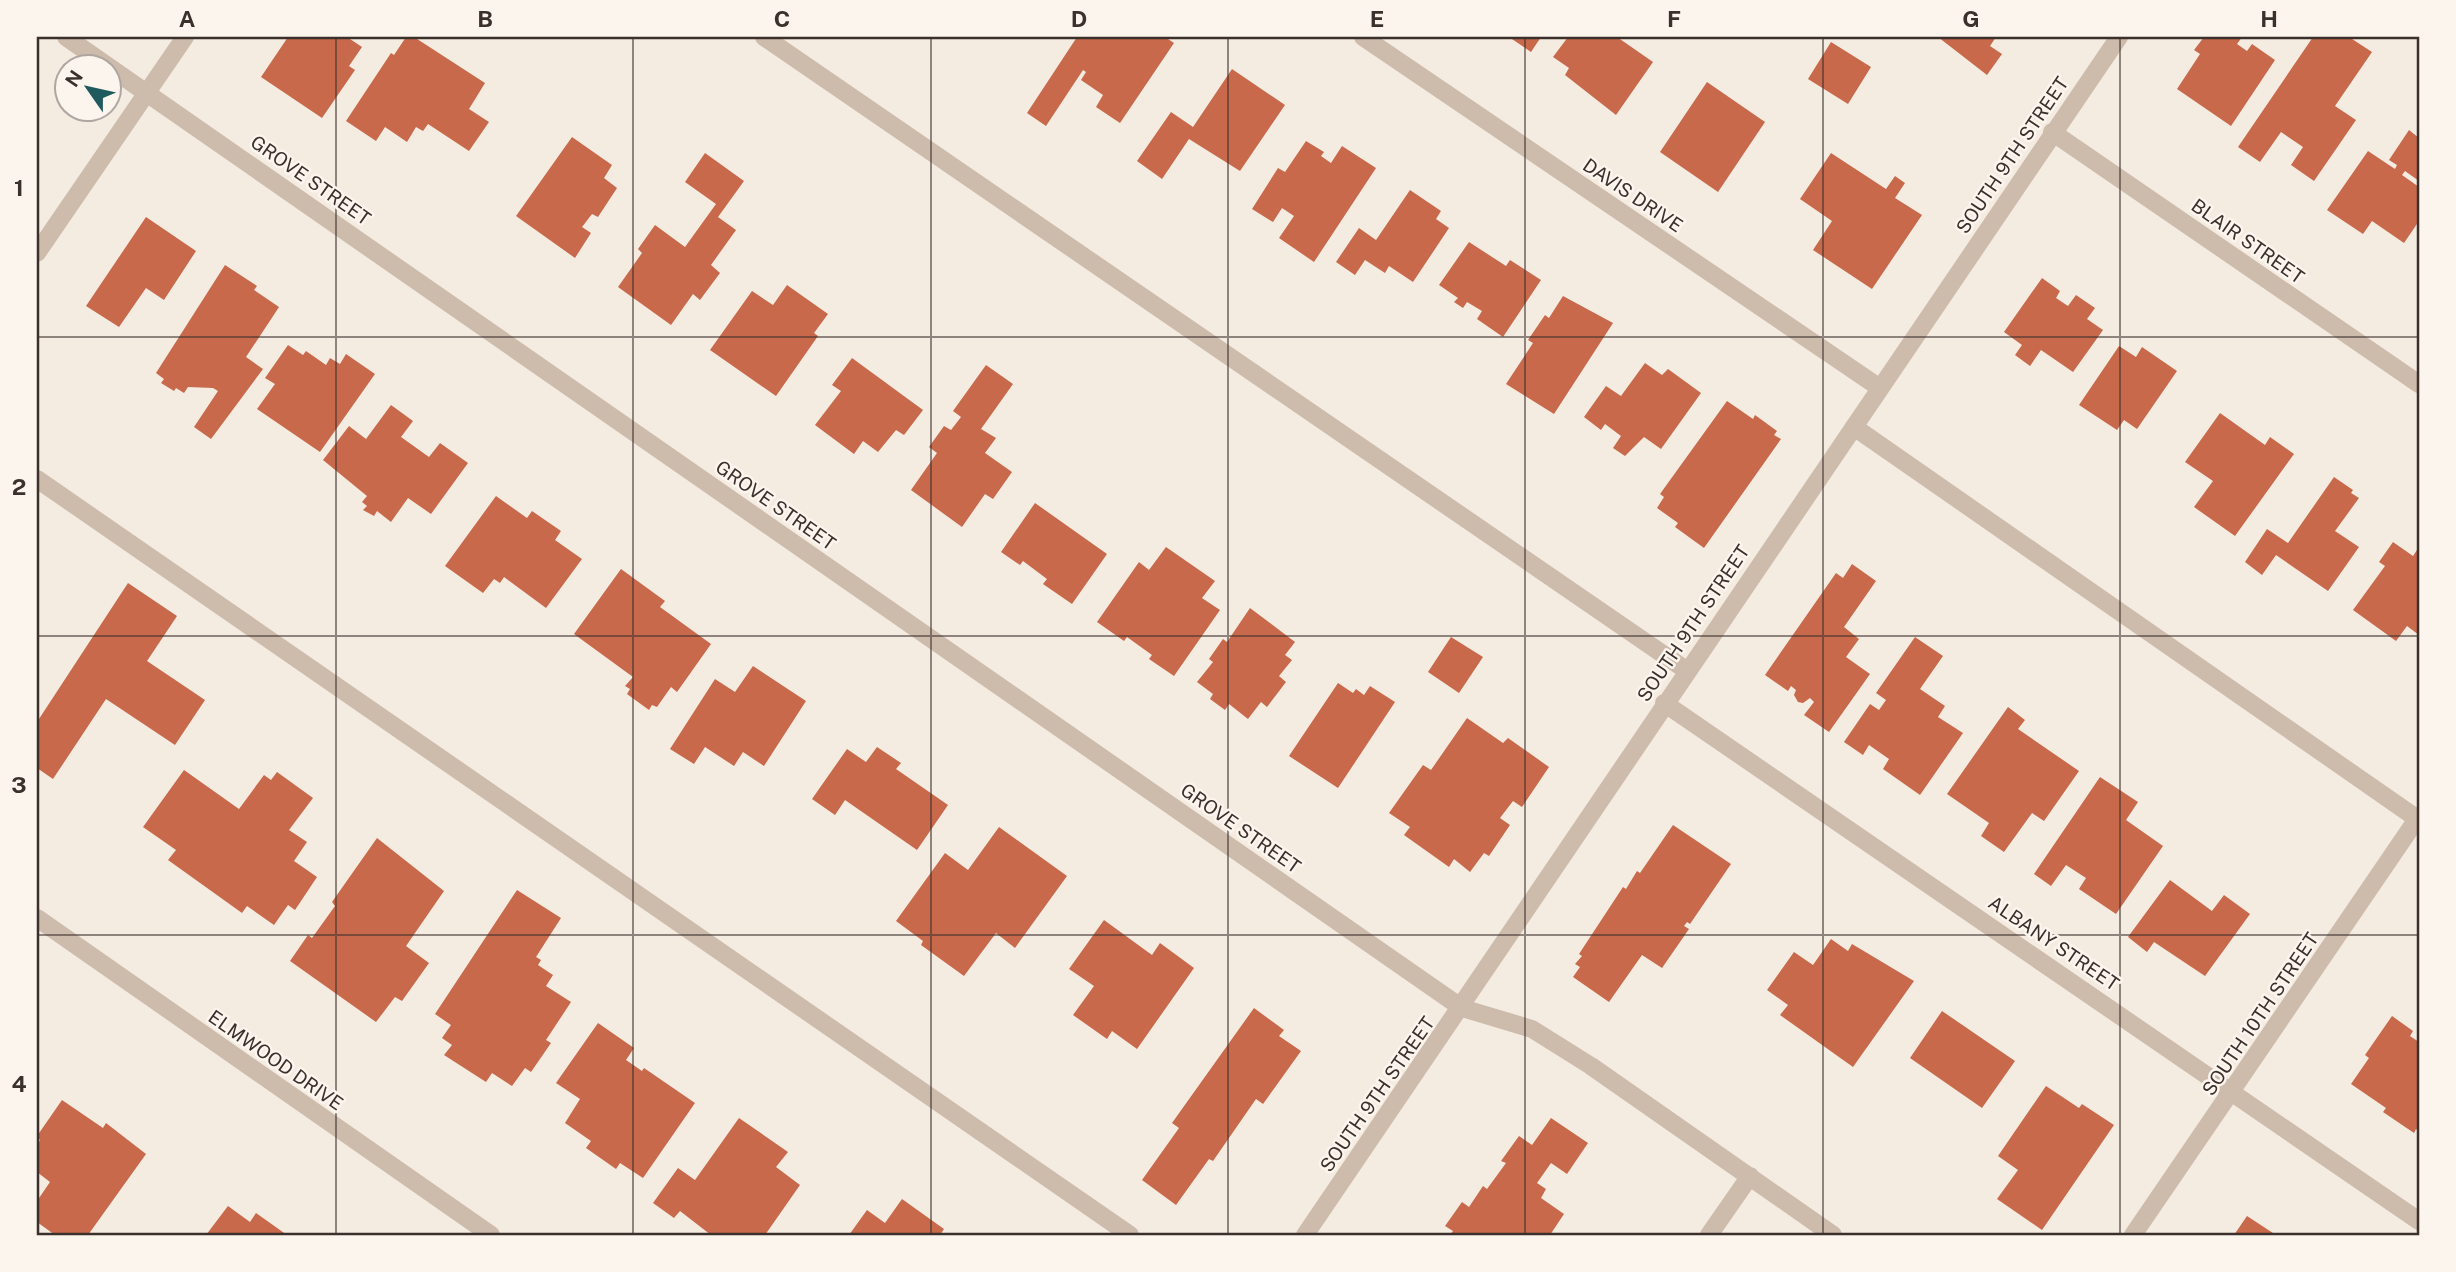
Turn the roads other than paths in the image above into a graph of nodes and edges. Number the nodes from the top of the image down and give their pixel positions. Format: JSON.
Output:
{"nodes":[{"id":1,"x":65,"y":37,"type":"edge"},
{"id":2,"x":185,"y":37,"type":"edge"},
{"id":3,"x":764,"y":37,"type":"edge"},
{"id":4,"x":1363,"y":37,"type":"edge"},
{"id":5,"x":2119,"y":37,"type":"edge"},
{"id":6,"x":147,"y":92,"type":"junction"},
{"id":7,"x":2052,"y":132,"type":"junction"},
{"id":8,"x":37,"y":253,"type":"edge"},
{"id":9,"x":2419,"y":384,"type":"edge"},
{"id":10,"x":1880,"y":388,"type":"junction"},
{"id":11,"x":1854,"y":427,"type":"junction"},
{"id":12,"x":37,"y":479,"type":"edge"},
{"id":13,"x":1686,"y":670,"type":"junction"},
{"id":14,"x":1664,"y":704,"type":"junction"},
{"id":15,"x":2419,"y":818,"type":"edge"},
{"id":16,"x":37,"y":918,"type":"edge"},
{"id":17,"x":1462,"y":1008,"type":"junction"},
{"id":18,"x":2234,"y":1091,"type":"junction"},
{"id":19,"x":1750,"y":1176,"type":"junction"},
{"id":20,"x":2419,"y":1221,"type":"edge"},
{"id":21,"x":491,"y":1235,"type":"edge"},
{"id":22,"x":1130,"y":1235,"type":"edge"},
{"id":23,"x":1304,"y":1235,"type":"edge"},
{"id":24,"x":1709,"y":1235,"type":"edge"},
{"id":25,"x":1833,"y":1235,"type":"edge"},
{"id":26,"x":2133,"y":1235,"type":"edge"}],
"edges":[{"from":1,"to":6,"type":"street","name":"GROVE STREET"},
{"from":2,"to":6,"type":"street"},
{"from":3,"to":13,"type":"street"},
{"from":4,"to":10,"type":"street","name":"DAVIS DRIVE"},
{"from":5,"to":7,"type":"street","name":"SOUTH 9TH STREET"},
{"from":6,"to":8,"type":"street"},
{"from":6,"to":17,"type":"street","name":"GROVE STREET"},
{"from":7,"to":9,"type":"street","name":"BLAIR STREET"},
{"from":7,"to":10,"type":"street","name":"SOUTH 9TH STREET"},
{"from":10,"to":11,"type":"street","name":"SOUTH 9TH STREET"},
{"from":11,"to":13,"type":"street","name":"SOUTH 9TH STREET"},
{"from":11,"to":15,"type":"street"},
{"from":12,"to":22,"type":"street"},
{"from":13,"to":14,"type":"street","name":"SOUTH 9TH STREET"},
{"from":14,"to":17,"type":"street","name":"SOUTH 9TH STREET"},
{"from":14,"to":18,"type":"street","name":"ALBANY STREET"},
{"from":15,"to":18,"type":"street","name":"SOUTH 10TH STREET"},
{"from":16,"to":21,"type":"street","name":"ELMWOOD DRIVE"},
{"from":17,"to":19,"type":"street","name":"GROVE STREET"},
{"from":17,"to":23,"type":"street","name":"SOUTH 9TH STREET"},
{"from":18,"to":20,"type":"street","name":"ALBANY STREET"},
{"from":18,"to":26,"type":"street","name":"SOUTH 10TH STREET"},
{"from":19,"to":24,"type":"street"},
{"from":19,"to":25,"type":"street","name":"GROVE STREET"}]}
